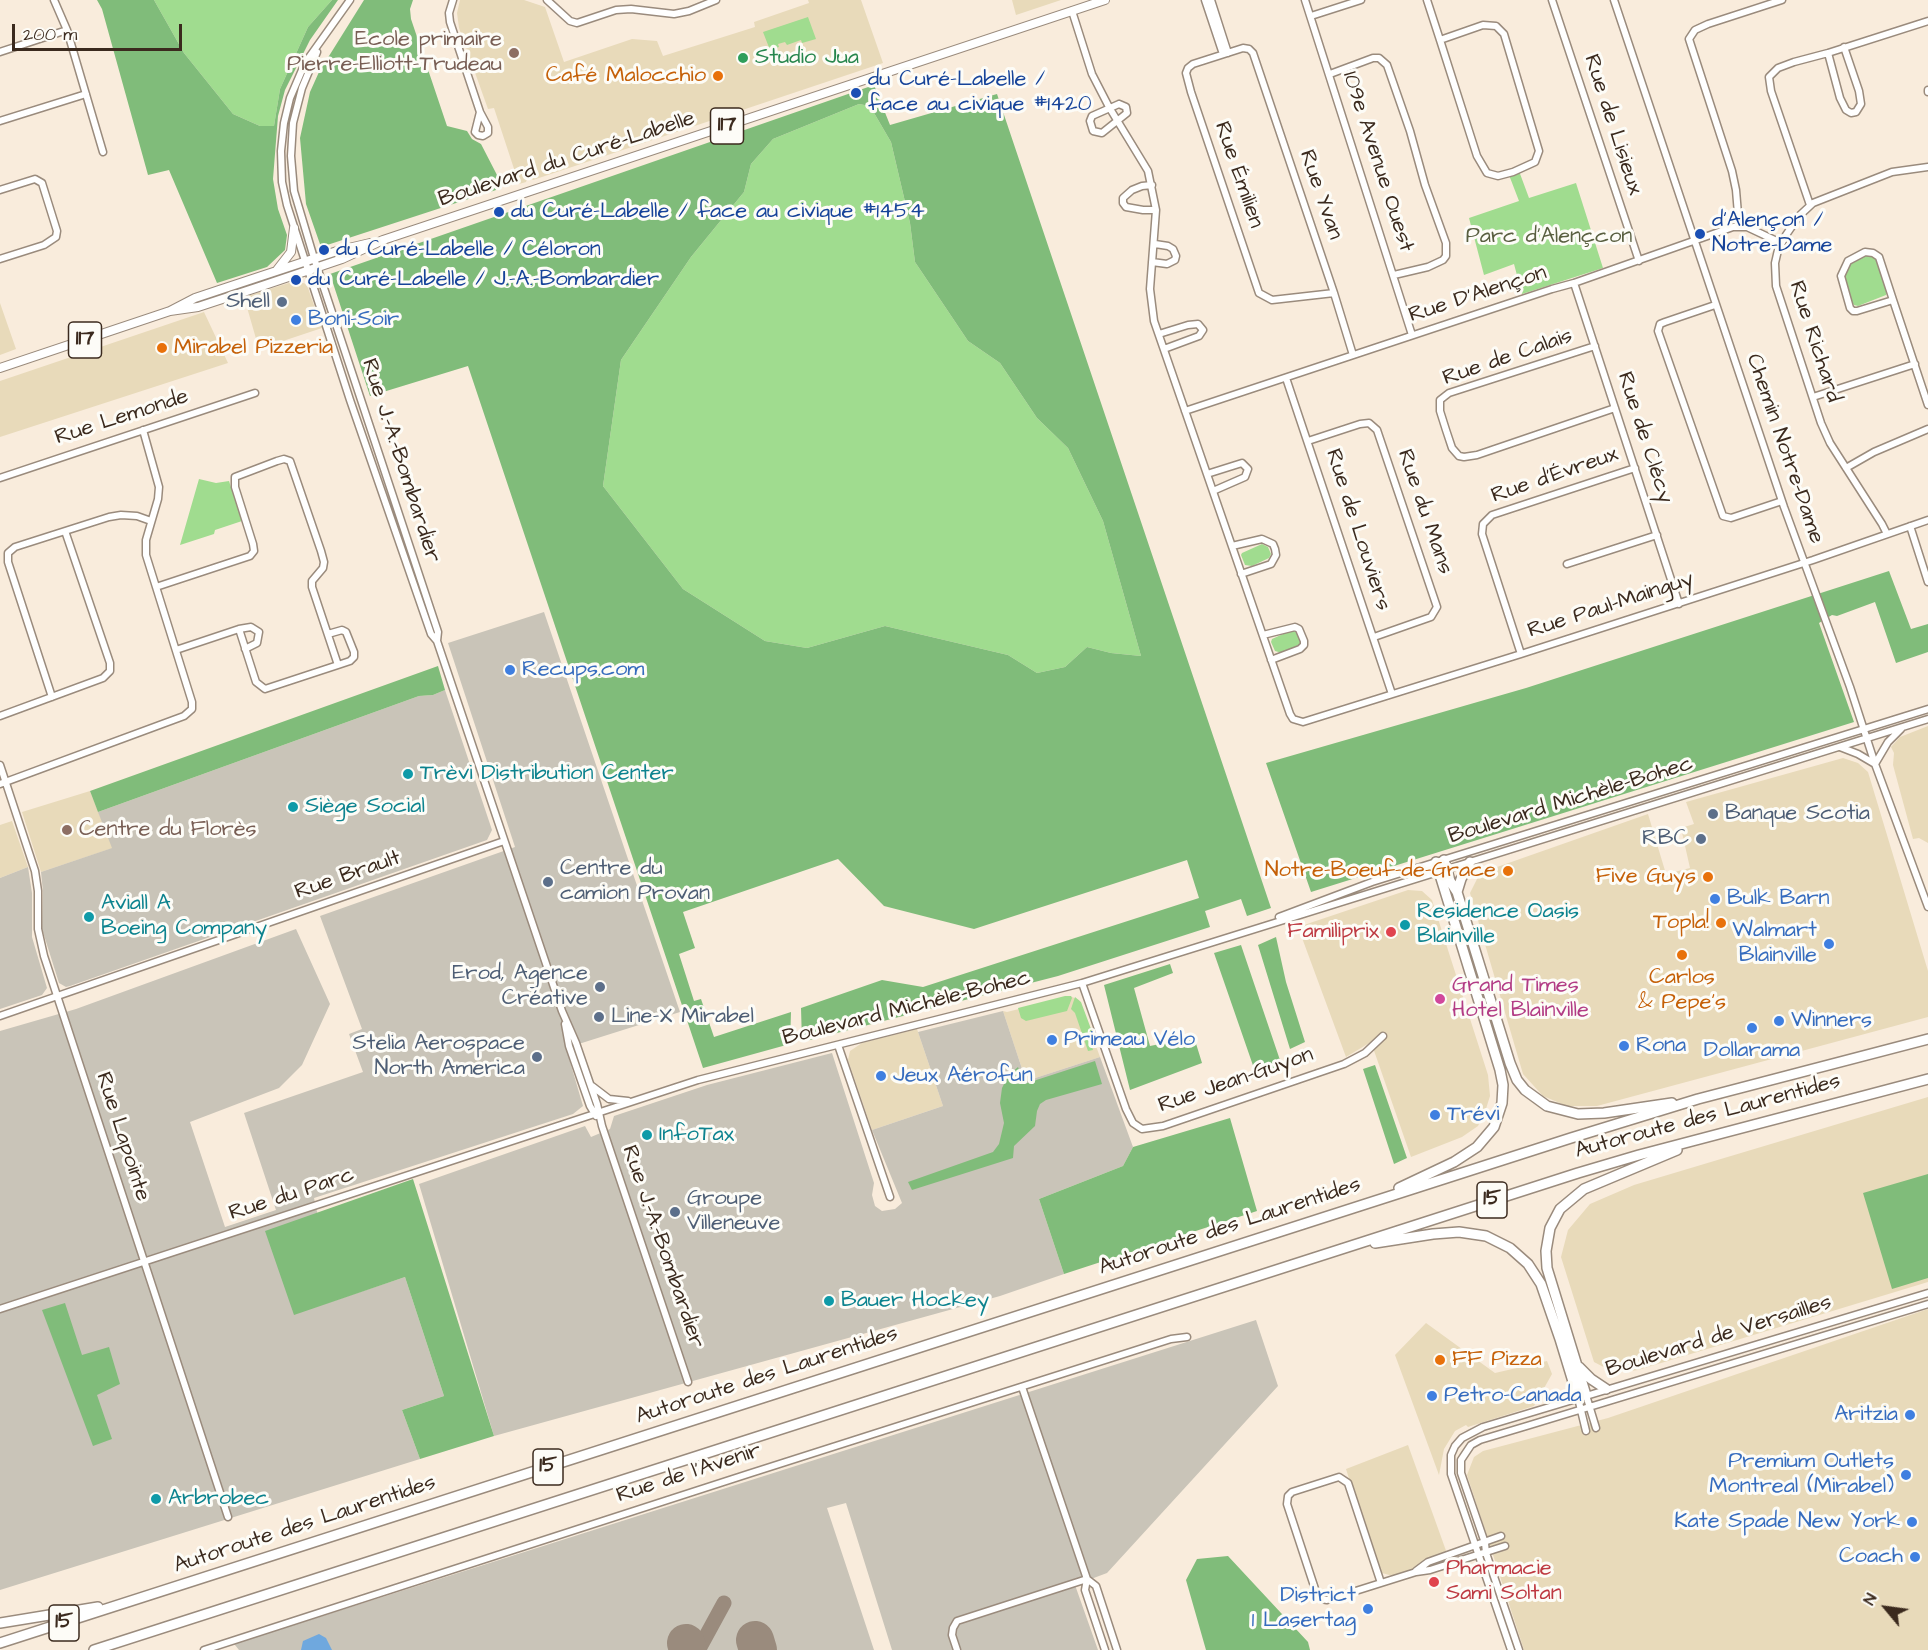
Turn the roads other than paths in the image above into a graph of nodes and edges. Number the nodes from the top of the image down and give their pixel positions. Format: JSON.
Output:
{"nodes":[{"id":1,"x":54,"y":0,"type":"edge"},
{"id":2,"x":350,"y":0,"type":"edge"},
{"id":3,"x":453,"y":0,"type":"edge"},
{"id":4,"x":547,"y":0,"type":"edge"},
{"id":5,"x":716,"y":0,"type":"edge"},
{"id":6,"x":1105,"y":0,"type":"edge"},
{"id":7,"x":1204,"y":0,"type":"edge"},
{"id":8,"x":1211,"y":0,"type":"edge"},
{"id":9,"x":1305,"y":0,"type":"edge"},
{"id":10,"x":1360,"y":0,"type":"edge"},
{"id":11,"x":1428,"y":0,"type":"edge"},
{"id":12,"x":1552,"y":0,"type":"edge"},
{"id":13,"x":1614,"y":0,"type":"edge"},
{"id":14,"x":1782,"y":0,"type":"edge"},
{"id":15,"x":1072,"y":11,"type":"junction"},
{"id":16,"x":1311,"y":16,"type":"junction"},
{"id":17,"x":1928,"y":21,"type":"edge"},
{"id":18,"x":67,"y":30,"type":"junction"},
{"id":19,"x":325,"y":36,"type":"junction"},
{"id":20,"x":1440,"y":40,"type":"junction"},
{"id":21,"x":1844,"y":48,"type":"junction"},
{"id":22,"x":0,"y":52,"type":"edge"},
{"id":23,"x":1225,"y":53,"type":"junction"},
{"id":24,"x":1828,"y":53,"type":"junction"},
{"id":25,"x":1330,"y":74,"type":"junction"},
{"id":26,"x":86,"y":94,"type":"junction"},
{"id":27,"x":1108,"y":107,"type":"junction"},
{"id":28,"x":480,"y":112,"type":"dead end"},
{"id":29,"x":0,"y":121,"type":"edge"},
{"id":30,"x":1117,"y":121,"type":"junction"},
{"id":31,"x":103,"y":152,"type":"dead end"},
{"id":32,"x":1928,"y":167,"type":"edge"},
{"id":33,"x":1152,"y":185,"type":"junction"},
{"id":34,"x":0,"y":190,"type":"edge"},
{"id":35,"x":1810,"y":205,"type":"junction"},
{"id":36,"x":1156,"y":210,"type":"junction"},
{"id":37,"x":1739,"y":226,"type":"junction"},
{"id":38,"x":294,"y":228,"type":"junction"},
{"id":39,"x":383,"y":240,"type":"junction"},
{"id":40,"x":1694,"y":241,"type":"junction"},
{"id":41,"x":1781,"y":243,"type":"junction"},
{"id":42,"x":1155,"y":244,"type":"junction"},
{"id":43,"x":314,"y":258,"type":"junction"},
{"id":44,"x":0,"y":259,"type":"edge"},
{"id":45,"x":304,"y":261,"type":"junction"},
{"id":46,"x":1639,"y":261,"type":"junction"},
{"id":47,"x":1152,"y":262,"type":"junction"},
{"id":48,"x":317,"y":268,"type":"junction"},
{"id":49,"x":308,"y":271,"type":"junction"},
{"id":50,"x":275,"y":272,"type":"junction"},
{"id":51,"x":1394,"y":275,"type":"junction"},
{"id":52,"x":1574,"y":283,"type":"junction"},
{"id":53,"x":1334,"y":292,"type":"junction"},
{"id":54,"x":1893,"y":300,"type":"junction"},
{"id":55,"x":1715,"y":305,"type":"junction"},
{"id":56,"x":170,"y":312,"type":"junction"},
{"id":57,"x":1159,"y":334,"type":"junction"},
{"id":58,"x":1412,"y":335,"type":"junction"},
{"id":59,"x":1595,"y":346,"type":"junction"},
{"id":60,"x":1164,"y":349,"type":"junction"},
{"id":61,"x":1353,"y":355,"type":"junction"},
{"id":62,"x":1914,"y":364,"type":"junction"},
{"id":63,"x":0,"y":368,"type":"edge"},
{"id":64,"x":1286,"y":378,"type":"junction"},
{"id":65,"x":255,"y":393,"type":"dead end"},
{"id":66,"x":1813,"y":397,"type":"junction"},
{"id":67,"x":1928,"y":405,"type":"edge"},
{"id":68,"x":1615,"y":408,"type":"junction"},
{"id":69,"x":1185,"y":411,"type":"junction"},
{"id":70,"x":1928,"y":429,"type":"edge"},
{"id":71,"x":143,"y":430,"type":"junction"},
{"id":72,"x":1308,"y":441,"type":"junction"},
{"id":73,"x":1635,"y":468,"type":"junction"},
{"id":74,"x":1846,"y":468,"type":"junction"},
{"id":75,"x":1207,"y":474,"type":"junction"},
{"id":76,"x":0,"y":478,"type":"edge"},
{"id":77,"x":1213,"y":491,"type":"junction"},
{"id":78,"x":1782,"y":501,"type":"junction"},
{"id":79,"x":1928,"y":520,"type":"edge"},
{"id":80,"x":151,"y":521,"type":"junction"},
{"id":81,"x":1910,"y":526,"type":"junction"},
{"id":82,"x":65,"y":531,"type":"junction"},
{"id":83,"x":1887,"y":534,"type":"junction"},
{"id":84,"x":1657,"y":535,"type":"junction"},
{"id":85,"x":1232,"y":546,"type":"junction"},
{"id":86,"x":1804,"y":562,"type":"junction"},
{"id":87,"x":1567,"y":564,"type":"dead end"},
{"id":88,"x":1241,"y":574,"type":"junction"},
{"id":89,"x":1928,"y":582,"type":"edge"},
{"id":90,"x":156,"y":587,"type":"junction"},
{"id":91,"x":1679,"y":604,"type":"junction"},
{"id":92,"x":239,"y":629,"type":"junction"},
{"id":93,"x":328,"y":634,"type":"junction"},
{"id":94,"x":1263,"y":635,"type":"junction"},
{"id":95,"x":1374,"y":637,"type":"junction"},
{"id":96,"x":437,"y":641,"type":"junction"},
{"id":97,"x":245,"y":649,"type":"junction"},
{"id":98,"x":176,"y":650,"type":"junction"},
{"id":99,"x":1521,"y":654,"type":"junction"},
{"id":100,"x":1271,"y":660,"type":"junction"},
{"id":101,"x":338,"y":665,"type":"junction"},
{"id":102,"x":1392,"y":694,"type":"junction"},
{"id":103,"x":52,"y":697,"type":"junction"},
{"id":104,"x":1928,"y":710,"type":"edge"},
{"id":105,"x":0,"y":716,"type":"edge"},
{"id":106,"x":1928,"y":719,"type":"edge"},
{"id":107,"x":1904,"y":727,"type":"junction"},
{"id":108,"x":1864,"y":729,"type":"junction"},
{"id":109,"x":1866,"y":738,"type":"junction"},
{"id":110,"x":1839,"y":747,"type":"junction"},
{"id":111,"x":1875,"y":764,"type":"junction"},
{"id":112,"x":0,"y":765,"type":"edge"},
{"id":113,"x":3,"y":783,"type":"edge"},
{"id":114,"x":504,"y":841,"type":"junction"},
{"id":115,"x":1470,"y":862,"type":"junction"},
{"id":116,"x":1442,"y":866,"type":"junction"},
{"id":117,"x":1457,"y":892,"type":"junction"},
{"id":118,"x":1928,"y":908,"type":"edge"},
{"id":119,"x":1228,"y":936,"type":"junction"},
{"id":120,"x":1082,"y":983,"type":"junction"},
{"id":121,"x":57,"y":997,"type":"junction"},
{"id":122,"x":562,"y":1011,"type":"junction"},
{"id":123,"x":0,"y":1016,"type":"edge"},
{"id":124,"x":1383,"y":1036,"type":"dead end"},
{"id":125,"x":1928,"y":1039,"type":"edge"},
{"id":126,"x":838,"y":1045,"type":"junction"},
{"id":127,"x":1928,"y":1079,"type":"edge"},
{"id":128,"x":590,"y":1084,"type":"junction"},
{"id":129,"x":1698,"y":1100,"type":"junction"},
{"id":130,"x":632,"y":1102,"type":"junction"},
{"id":131,"x":597,"y":1113,"type":"junction"},
{"id":132,"x":1704,"y":1138,"type":"junction"},
{"id":133,"x":890,"y":1197,"type":"dead end"},
{"id":134,"x":1369,"y":1203,"type":"junction"},
{"id":135,"x":1346,"y":1248,"type":"junction"},
{"id":136,"x":145,"y":1262,"type":"junction"},
{"id":137,"x":1928,"y":1293,"type":"edge"},
{"id":138,"x":1928,"y":1304,"type":"edge"},
{"id":139,"x":0,"y":1310,"type":"edge"},
{"id":140,"x":1187,"y":1337,"type":"dead end"},
{"id":141,"x":1577,"y":1365,"type":"junction"},
{"id":142,"x":688,"y":1382,"type":"dead end"},
{"id":143,"x":1022,"y":1387,"type":"junction"},
{"id":144,"x":1606,"y":1389,"type":"junction"},
{"id":145,"x":1582,"y":1396,"type":"junction"},
{"id":146,"x":1590,"y":1408,"type":"junction"},
{"id":147,"x":1581,"y":1410,"type":"junction"},
{"id":148,"x":1596,"y":1428,"type":"dead end"},
{"id":149,"x":1586,"y":1431,"type":"dead end"},
{"id":150,"x":228,"y":1517,"type":"dead end"},
{"id":151,"x":1501,"y":1536,"type":"dead end"},
{"id":152,"x":1485,"y":1543,"type":"junction"},
{"id":153,"x":1475,"y":1546,"type":"junction"},
{"id":154,"x":1505,"y":1546,"type":"dead end"},
{"id":155,"x":1486,"y":1553,"type":"junction"},
{"id":156,"x":1478,"y":1556,"type":"junction"},
{"id":157,"x":1416,"y":1572,"type":"junction"},
{"id":158,"x":1087,"y":1579,"type":"junction"},
{"id":159,"x":1381,"y":1583,"type":"junction"},
{"id":160,"x":127,"y":1602,"type":"junction"},
{"id":161,"x":0,"y":1623,"type":"edge"},
{"id":162,"x":0,"y":1643,"type":"edge"},
{"id":163,"x":115,"y":1643,"type":"junction"},
{"id":164,"x":94,"y":1650,"type":"edge"},
{"id":165,"x":102,"y":1650,"type":"edge"},
{"id":166,"x":204,"y":1650,"type":"edge"},
{"id":167,"x":957,"y":1650,"type":"edge"},
{"id":168,"x":1105,"y":1650,"type":"edge"},
{"id":169,"x":1117,"y":1650,"type":"edge"},
{"id":170,"x":1511,"y":1650,"type":"edge"},
{"id":171,"x":1519,"y":1650,"type":"edge"}],
"edges":[{"from":1,"to":18,"type":"street"},
{"from":2,"to":19,"type":"street"},
{"from":3,"to":28,"type":"street"},
{"from":4,"to":5,"type":"street"},
{"from":6,"to":15,"type":"main road","name":"Boulevard du Curé-Labelle","number":"117"},
{"from":7,"to":23,"type":"street"},
{"from":8,"to":23,"type":"street"},
{"from":9,"to":16,"type":"street","name":"109e Avenue Ouest"},
{"from":10,"to":16,"type":"street"},
{"from":11,"to":20,"type":"street"},
{"from":12,"to":46,"type":"street","name":"Rue de Lisieux"},
{"from":13,"to":40,"type":"street","name":"Chemin Notre-Dame"},
{"from":14,"to":37,"type":"street"},
{"from":15,"to":27,"type":"street"},
{"from":15,"to":39,"type":"main road","name":"Boulevard du Curé-Labelle","number":"117"},
{"from":16,"to":25,"type":"street","name":"109e Avenue Ouest"},
{"from":17,"to":21,"type":"street"},
{"from":18,"to":22,"type":"street"},
{"from":18,"to":26,"type":"street"},
{"from":19,"to":38,"type":"street","name":"Rue J.-A.-Bombardier"},
{"from":19,"to":43,"type":"street","name":"Rue J.-A.-Bombardier"},
{"from":20,"to":20,"type":"street"},
{"from":21,"to":24,"type":"street"},
{"from":21,"to":24,"type":"street"},
{"from":23,"to":53,"type":"street","name":"Rue Yvan"},
{"from":23,"to":53,"type":"street","name":"Rue Émilien"},
{"from":24,"to":35,"type":"street"},
{"from":25,"to":51,"type":"street","name":"109e Avenue Ouest"},
{"from":25,"to":51,"type":"street"},
{"from":26,"to":29,"type":"street"},
{"from":26,"to":31,"type":"street"},
{"from":27,"to":30,"type":"street"},
{"from":27,"to":30,"type":"street"},
{"from":27,"to":30,"type":"street"},
{"from":30,"to":33,"type":"street"},
{"from":32,"to":35,"type":"street","name":"Rue Richard"},
{"from":33,"to":36,"type":"street"},
{"from":33,"to":36,"type":"street"},
{"from":34,"to":44,"type":"street"},
{"from":35,"to":41,"type":"street","name":"Rue Richard"},
{"from":36,"to":42,"type":"street"},
{"from":37,"to":40,"type":"street","name":"Rue D'Alençon"},
{"from":37,"to":41,"type":"street"},
{"from":38,"to":45,"type":"street","name":"Rue J.-A.-Bombardier"},
{"from":38,"to":50,"type":"main road"},
{"from":39,"to":43,"type":"main road","name":"Boulevard du Curé-Labelle","number":"117"},
{"from":39,"to":48,"type":"main road","name":"Boulevard du Curé-Labelle","number":"117"},
{"from":40,"to":46,"type":"street","name":"Rue D'Alençon"},
{"from":40,"to":55,"type":"street","name":"Chemin Notre-Dame"},
{"from":41,"to":66,"type":"street","name":"Rue Richard"},
{"from":42,"to":47,"type":"street"},
{"from":42,"to":47,"type":"street"},
{"from":43,"to":45,"type":"main road","name":"Boulevard du Curé-Labelle","number":"117"},
{"from":43,"to":48,"type":"street","name":"Rue J.-A.-Bombardier"},
{"from":45,"to":49,"type":"street","name":"Rue J.-A.-Bombardier"},
{"from":45,"to":50,"type":"main road","name":"Boulevard du Curé-Labelle","number":"117"},
{"from":46,"to":52,"type":"street","name":"Rue D'Alençon"},
{"from":47,"to":57,"type":"street"},
{"from":48,"to":49,"type":"main road","name":"Boulevard du Curé-Labelle","number":"117"},
{"from":48,"to":96,"type":"street","name":"Rue J.-A.-Bombardier"},
{"from":49,"to":56,"type":"main road","name":"Boulevard du Curé-Labelle","number":"117"},
{"from":49,"to":96,"type":"street","name":"Rue J.-A.-Bombardier"},
{"from":50,"to":56,"type":"main road","name":"Boulevard du Curé-Labelle","number":"117"},
{"from":51,"to":58,"type":"street","name":"109e Avenue Ouest"},
{"from":52,"to":58,"type":"street","name":"Rue D'Alençon"},
{"from":52,"to":59,"type":"street","name":"Rue de Clécy"},
{"from":53,"to":61,"type":"street","name":"Rue Yvan"},
{"from":54,"to":54,"type":"street"},
{"from":54,"to":62,"type":"street"},
{"from":55,"to":78,"type":"street","name":"Chemin Notre-Dame"},
{"from":55,"to":78,"type":"street"},
{"from":56,"to":63,"type":"main road","name":"Boulevard du Curé-Labelle","number":"117"},
{"from":57,"to":60,"type":"street"},
{"from":57,"to":60,"type":"street"},
{"from":58,"to":61,"type":"street","name":"Rue D'Alençon"},
{"from":59,"to":68,"type":"street","name":"Rue de Clécy"},
{"from":59,"to":68,"type":"street","name":"Rue de Calais"},
{"from":60,"to":69,"type":"street"},
{"from":61,"to":64,"type":"street","name":"Rue D'Alençon"},
{"from":62,"to":66,"type":"street"},
{"from":62,"to":67,"type":"street"},
{"from":64,"to":69,"type":"street","name":"Rue D'Alençon"},
{"from":64,"to":72,"type":"street","name":"Rue de Louviers"},
{"from":65,"to":71,"type":"street","name":"Rue Lemonde"},
{"from":66,"to":74,"type":"street","name":"Rue Richard"},
{"from":68,"to":73,"type":"street","name":"Rue de Clécy"},
{"from":69,"to":75,"type":"street"},
{"from":70,"to":74,"type":"street"},
{"from":71,"to":76,"type":"street","name":"Rue Lemonde"},
{"from":71,"to":80,"type":"street"},
{"from":72,"to":95,"type":"street","name":"Rue de Louviers"},
{"from":72,"to":95,"type":"street","name":"Rue du Mans"},
{"from":73,"to":84,"type":"street","name":"Rue de Clécy"},
{"from":73,"to":99,"type":"street","name":"Rue d'Évreux"},
{"from":74,"to":83,"type":"street","name":"Rue Richard"},
{"from":75,"to":77,"type":"street"},
{"from":75,"to":77,"type":"street"},
{"from":77,"to":85,"type":"street"},
{"from":78,"to":86,"type":"street","name":"Chemin Notre-Dame"},
{"from":79,"to":81,"type":"street","name":"Rue Paul-Mainguy"},
{"from":80,"to":82,"type":"street"},
{"from":80,"to":90,"type":"street"},
{"from":81,"to":83,"type":"street","name":"Rue Paul-Mainguy"},
{"from":81,"to":89,"type":"street"},
{"from":82,"to":103,"type":"street"},
{"from":82,"to":103,"type":"street"},
{"from":83,"to":86,"type":"street","name":"Rue Paul-Mainguy"},
{"from":84,"to":87,"type":"street"},
{"from":84,"to":91,"type":"street","name":"Rue de Clécy"},
{"from":85,"to":88,"type":"street"},
{"from":85,"to":88,"type":"street"},
{"from":86,"to":91,"type":"street","name":"Rue Paul-Mainguy"},
{"from":86,"to":108,"type":"street","name":"Chemin Notre-Dame"},
{"from":88,"to":94,"type":"street"},
{"from":90,"to":93,"type":"street"},
{"from":90,"to":98,"type":"street"},
{"from":91,"to":99,"type":"street","name":"Rue Paul-Mainguy"},
{"from":92,"to":97,"type":"street"},
{"from":92,"to":97,"type":"street"},
{"from":92,"to":98,"type":"street"},
{"from":93,"to":101,"type":"street"},
{"from":93,"to":101,"type":"street"},
{"from":94,"to":100,"type":"street"},
{"from":94,"to":100,"type":"street"},
{"from":95,"to":102,"type":"street","name":"Rue de Louviers"},
{"from":96,"to":114,"type":"street","name":"Rue J.-A.-Bombardier"},
{"from":97,"to":101,"type":"street"},
{"from":98,"to":113,"type":"street"},
{"from":99,"to":102,"type":"street","name":"Rue Paul-Mainguy"},
{"from":100,"to":102,"type":"street","name":"Rue Paul-Mainguy"},
{"from":103,"to":105,"type":"street"},
{"from":104,"to":108,"type":"street","name":"Boulevard Michèle-Bohec"},
{"from":106,"to":107,"type":"street","name":"Boulevard Michèle-Bohec"},
{"from":107,"to":109,"type":"street","name":"Boulevard Michèle-Bohec"},
{"from":107,"to":111,"type":"street"},
{"from":108,"to":109,"type":"street","name":"Chemin Notre-Dame"},
{"from":108,"to":116,"type":"street","name":"Boulevard Michèle-Bohec"},
{"from":109,"to":110,"type":"street","name":"Boulevard Michèle-Bohec"},
{"from":109,"to":111,"type":"street","name":"Chemin Notre-Dame"},
{"from":110,"to":111,"type":"street"},
{"from":110,"to":115,"type":"street","name":"Boulevard Michèle-Bohec"},
{"from":111,"to":118,"type":"street","name":"Chemin Notre-Dame"},
{"from":112,"to":113,"type":"street","name":"Rue Lapointe"},
{"from":113,"to":121,"type":"street","name":"Rue Lapointe"},
{"from":114,"to":121,"type":"street","name":"Rue Brault"},
{"from":114,"to":122,"type":"street","name":"Rue J.-A.-Bombardier"},
{"from":115,"to":116,"type":"street","name":"Boulevard Michèle-Bohec"},
{"from":115,"to":117,"type":"highway"},
{"from":116,"to":117,"type":"highway"},
{"from":116,"to":119,"type":"street","name":"Boulevard Michèle-Bohec"},
{"from":116,"to":119,"type":"street","name":"Boulevard Michèle-Bohec"},
{"from":116,"to":134,"type":"highway"},
{"from":117,"to":129,"type":"highway"},
{"from":119,"to":120,"type":"street","name":"Boulevard Michèle-Bohec"},
{"from":120,"to":124,"type":"street","name":"Rue Jean-Guyon"},
{"from":120,"to":126,"type":"street","name":"Boulevard Michèle-Bohec"},
{"from":121,"to":123,"type":"street","name":"Rue Brault"},
{"from":121,"to":136,"type":"street","name":"Rue Lapointe"},
{"from":122,"to":128,"type":"street","name":"Rue J.-A.-Bombardier"},
{"from":122,"to":131,"type":"street","name":"Rue J.-A.-Bombardier"},
{"from":125,"to":129,"type":"highway","name":"Autoroute des Laurentides","number":"15"},
{"from":126,"to":130,"type":"street","name":"Boulevard Michèle-Bohec"},
{"from":126,"to":133,"type":"street"},
{"from":127,"to":132,"type":"highway","name":"Autoroute des Laurentides","number":"15"},
{"from":128,"to":130,"type":"street"},
{"from":128,"to":131,"type":"street","name":"Rue J.-A.-Bombardier"},
{"from":129,"to":134,"type":"highway","name":"Autoroute des Laurentides","number":"15"},
{"from":130,"to":131,"type":"street","name":"Boulevard Michèle-Bohec"},
{"from":131,"to":136,"type":"street","name":"Rue du Parc"},
{"from":131,"to":142,"type":"street","name":"Rue J.-A.-Bombardier"},
{"from":132,"to":135,"type":"highway","name":"Autoroute des Laurentides","number":"15"},
{"from":132,"to":141,"type":"highway"},
{"from":134,"to":160,"type":"highway","name":"Autoroute des Laurentides","number":"15"},
{"from":135,"to":145,"type":"highway"},
{"from":135,"to":163,"type":"highway","name":"Autoroute des Laurentides","number":"15"},
{"from":136,"to":139,"type":"street","name":"Rue du Parc"},
{"from":136,"to":150,"type":"street","name":"Rue Lapointe"},
{"from":137,"to":144,"type":"street","name":"Boulevard de Versailles"},
{"from":138,"to":146,"type":"street","name":"Boulevard de Versailles"},
{"from":140,"to":143,"type":"street","name":"Rue de l'Avenir"},
{"from":141,"to":144,"type":"highway"},
{"from":141,"to":145,"type":"highway"},
{"from":143,"to":158,"type":"street"},
{"from":143,"to":166,"type":"street","name":"Rue de l'Avenir"},
{"from":144,"to":145,"type":"street","name":"Boulevard de Versailles"},
{"from":145,"to":146,"type":"street"},
{"from":145,"to":147,"type":"street"},
{"from":145,"to":153,"type":"street","name":"Boulevard de Versailles"},
{"from":146,"to":147,"type":"street","name":"Boulevard de Versailles"},
{"from":146,"to":148,"type":"street"},
{"from":147,"to":149,"type":"street"},
{"from":147,"to":152,"type":"street","name":"Boulevard de Versailles"},
{"from":151,"to":152,"type":"street"},
{"from":152,"to":153,"type":"street"},
{"from":152,"to":155,"type":"street","name":"Boulevard de Versailles"},
{"from":153,"to":156,"type":"street","name":"Boulevard de Versailles"},
{"from":153,"to":157,"type":"street"},
{"from":154,"to":155,"type":"street"},
{"from":155,"to":156,"type":"street"},
{"from":155,"to":171,"type":"street","name":"Boulevard de Versailles"},
{"from":156,"to":157,"type":"street"},
{"from":156,"to":170,"type":"street","name":"Boulevard de Versailles"},
{"from":157,"to":159,"type":"street"},
{"from":158,"to":167,"type":"street"},
{"from":158,"to":168,"type":"street"},
{"from":158,"to":169,"type":"street"},
{"from":159,"to":159,"type":"street"},
{"from":160,"to":161,"type":"highway"},
{"from":160,"to":162,"type":"highway","name":"Autoroute des Laurentides","number":"15"},
{"from":163,"to":164,"type":"highway","name":"Autoroute des Laurentides","number":"15"},
{"from":163,"to":165,"type":"highway"}]}
